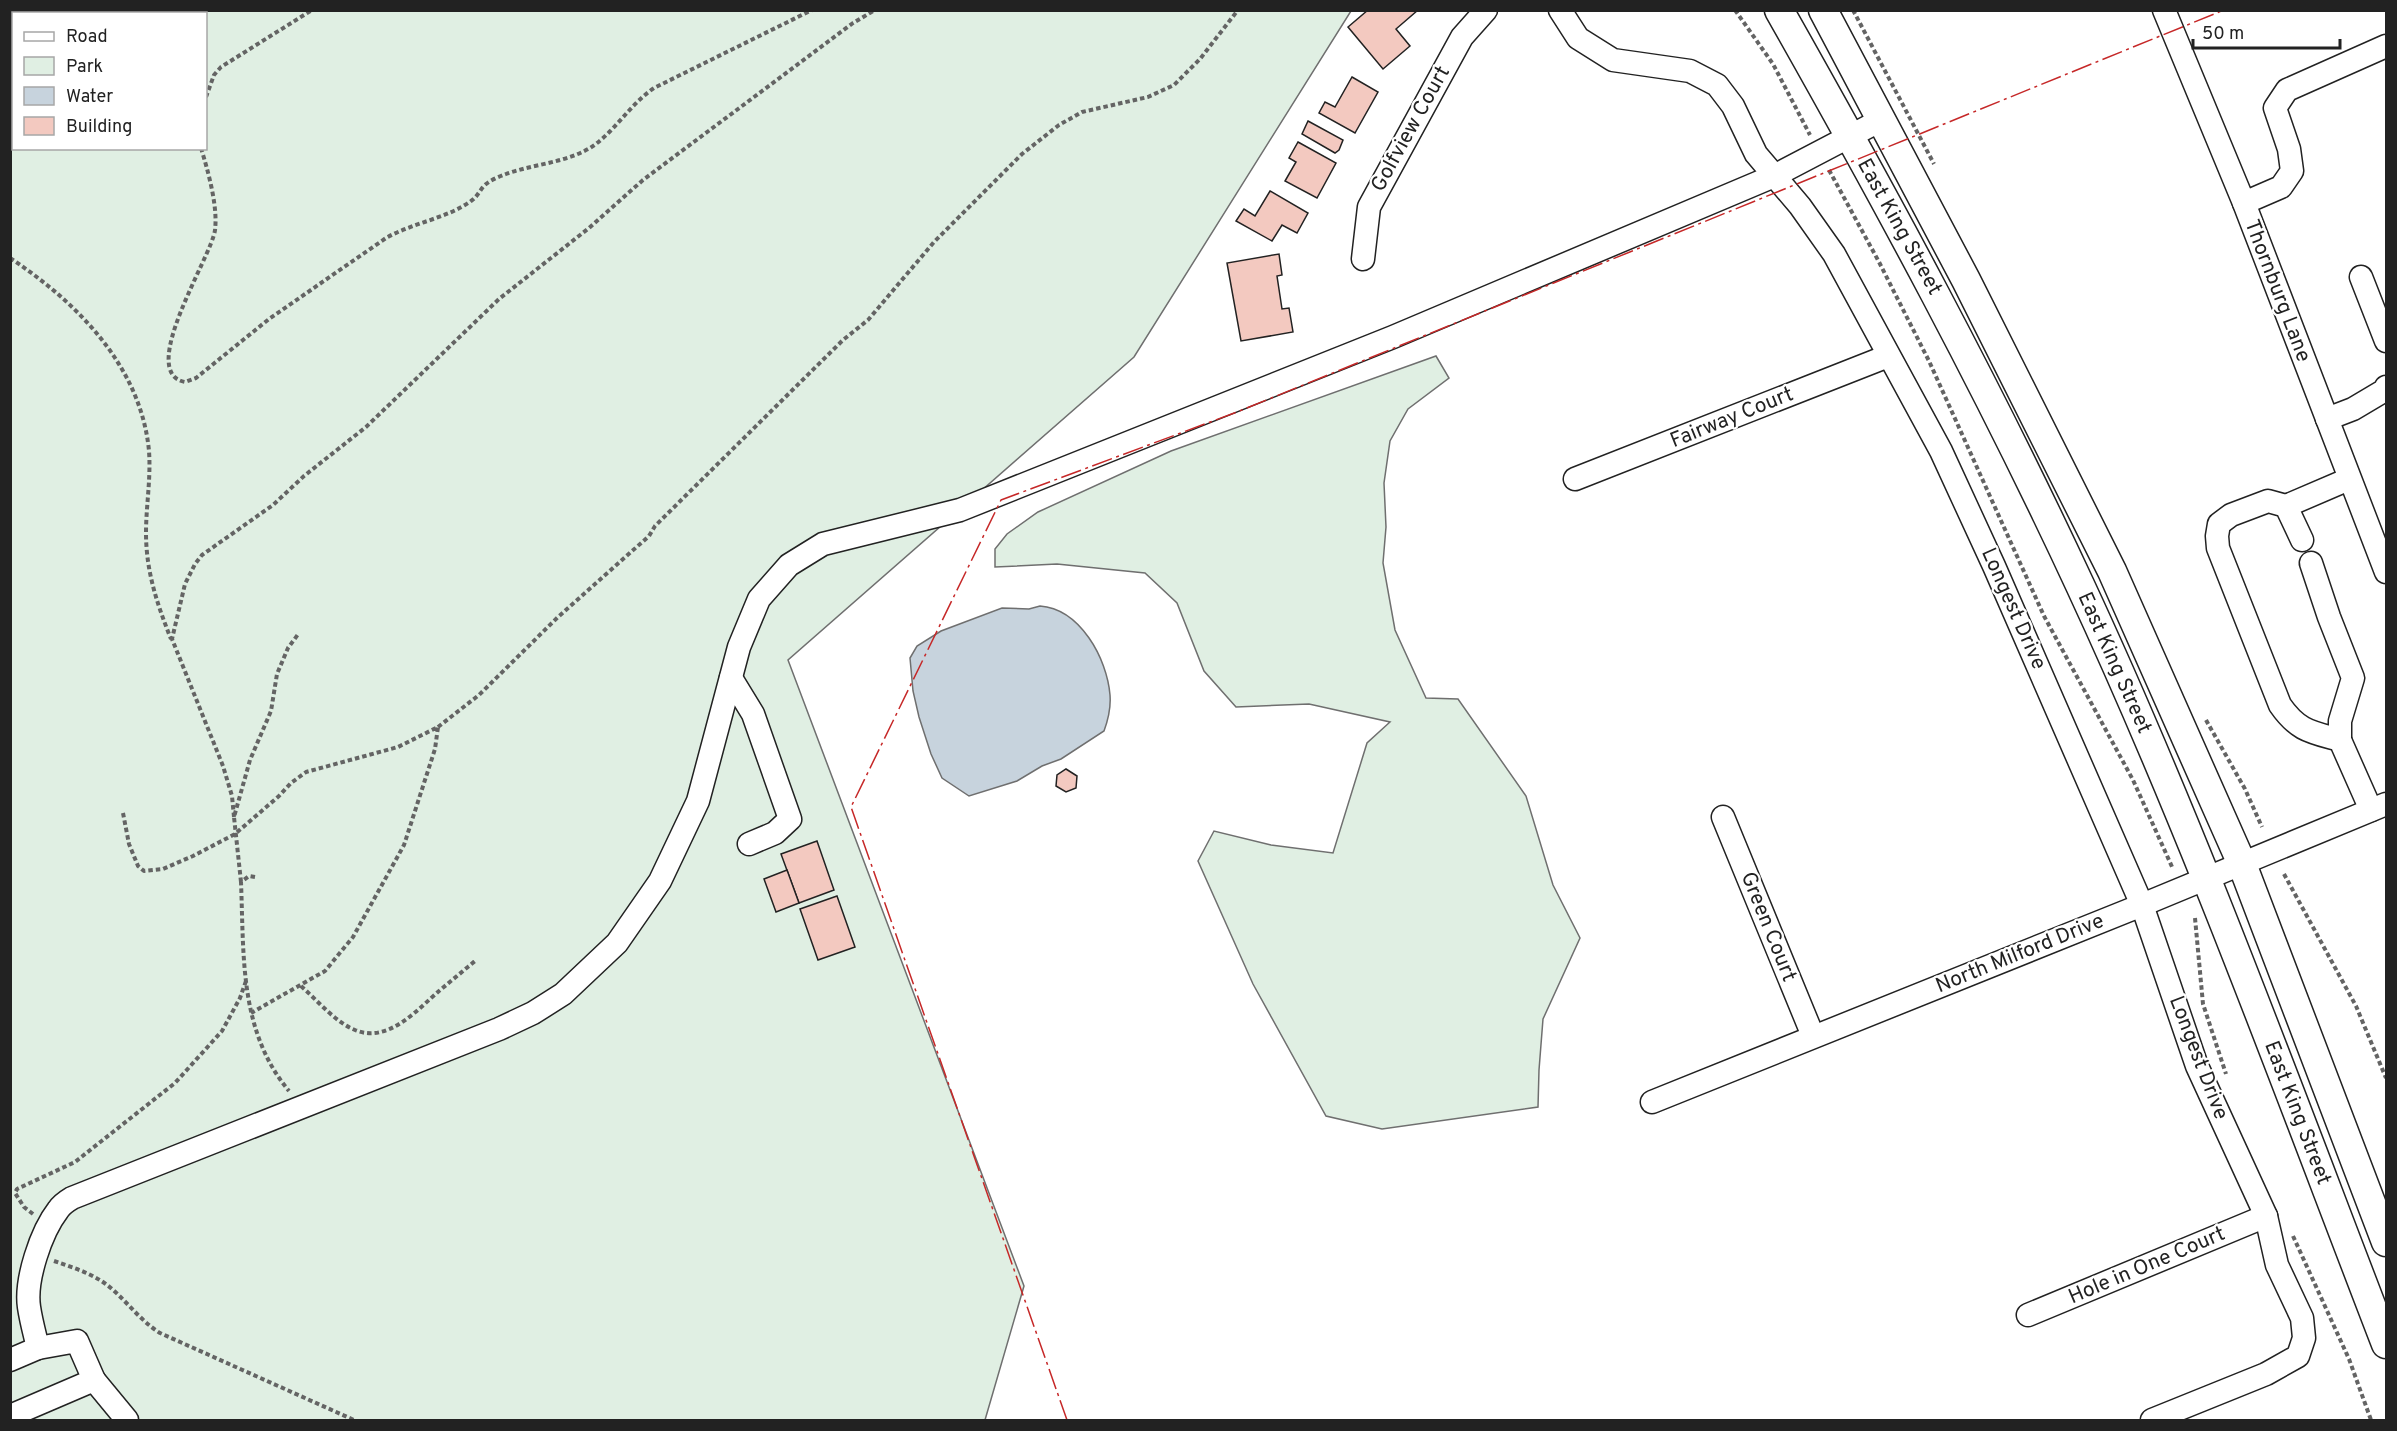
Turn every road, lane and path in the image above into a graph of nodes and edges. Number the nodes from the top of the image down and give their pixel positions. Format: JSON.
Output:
{"nodes":[{"id":1,"x":312,"y":10,"type":"edge"},
{"id":2,"x":812,"y":10,"type":"edge"},
{"id":3,"x":875,"y":10,"type":"edge"},
{"id":4,"x":1238,"y":10,"type":"edge"},
{"id":5,"x":1486,"y":10,"type":"edge"},
{"id":6,"x":1560,"y":10,"type":"edge"},
{"id":7,"x":1735,"y":10,"type":"edge"},
{"id":8,"x":1779,"y":10,"type":"edge"},
{"id":9,"x":1824,"y":10,"type":"edge"},
{"id":10,"x":2164,"y":10,"type":"edge"},
{"id":11,"x":2386,"y":46,"type":"edge"},
{"id":12,"x":207,"y":94,"type":"edge"},
{"id":13,"x":1881,"y":120,"type":"junction"},
{"id":14,"x":1848,"y":136,"type":"junction"},
{"id":15,"x":201,"y":150,"type":"edge"},
{"id":16,"x":1819,"y":152,"type":"junction"},
{"id":17,"x":1774,"y":176,"type":"junction"},
{"id":18,"x":2244,"y":203,"type":"junction"},
{"id":19,"x":10,"y":258,"type":"edge"},
{"id":20,"x":1363,"y":259,"type":"dead end"},
{"id":21,"x":2361,"y":277,"type":"dead end"},
{"id":22,"x":2386,"y":341,"type":"edge"},
{"id":23,"x":1888,"y":356,"type":"junction"},
{"id":24,"x":2386,"y":387,"type":"edge"},
{"id":25,"x":2327,"y":419,"type":"junction"},
{"id":26,"x":1575,"y":479,"type":"dead end"},
{"id":27,"x":2349,"y":479,"type":"junction"},
{"id":28,"x":2286,"y":506,"type":"junction"},
{"id":29,"x":2379,"y":532,"type":"edge"},
{"id":30,"x":2302,"y":540,"type":"dead end"},
{"id":31,"x":2311,"y":562,"type":"dead end"},
{"id":32,"x":2386,"y":572,"type":"edge"},
{"id":33,"x":299,"y":633,"type":"dead end"},
{"id":34,"x":172,"y":639,"type":"junction"},
{"id":35,"x":731,"y":678,"type":"junction"},
{"id":36,"x":438,"y":727,"type":"junction"},
{"id":37,"x":2340,"y":740,"type":"junction"},
{"id":38,"x":2379,"y":807,"type":"edge"},
{"id":39,"x":123,"y":813,"type":"dead end"},
{"id":40,"x":234,"y":817,"type":"junction"},
{"id":41,"x":1723,"y":817,"type":"dead end"},
{"id":42,"x":235,"y":834,"type":"junction"},
{"id":43,"x":749,"y":844,"type":"dead end"},
{"id":44,"x":2242,"y":864,"type":"junction"},
{"id":45,"x":239,"y":868,"type":"junction"},
{"id":46,"x":2174,"y":869,"type":"dead end"},
{"id":47,"x":2284,"y":874,"type":"dead end"},
{"id":48,"x":249,"y":876,"type":"junction"},
{"id":49,"x":255,"y":877,"type":"dead end"},
{"id":50,"x":2206,"y":878,"type":"junction"},
{"id":51,"x":241,"y":882,"type":"junction"},
{"id":52,"x":2142,"y":905,"type":"junction"},
{"id":53,"x":2195,"y":915,"type":"dead end"},
{"id":54,"x":475,"y":961,"type":"dead end"},
{"id":55,"x":246,"y":981,"type":"junction"},
{"id":56,"x":301,"y":986,"type":"junction"},
{"id":57,"x":251,"y":1013,"type":"junction"},
{"id":58,"x":1813,"y":1036,"type":"junction"},
{"id":59,"x":2386,"y":1078,"type":"edge"},
{"id":60,"x":2228,"y":1081,"type":"dead end"},
{"id":61,"x":1652,"y":1102,"type":"dead end"},
{"id":62,"x":304,"y":1107,"type":"junction"},
{"id":63,"x":35,"y":1215,"type":"dead end"},
{"id":64,"x":2266,"y":1216,"type":"junction"},
{"id":65,"x":2292,"y":1233,"type":"dead end"},
{"id":66,"x":2386,"y":1242,"type":"edge"},
{"id":67,"x":37,"y":1255,"type":"junction"},
{"id":68,"x":2028,"y":1315,"type":"dead end"},
{"id":69,"x":2386,"y":1344,"type":"edge"},
{"id":70,"x":38,"y":1348,"type":"junction"},
{"id":71,"x":10,"y":1360,"type":"edge"},
{"id":72,"x":94,"y":1380,"type":"junction"},
{"id":73,"x":10,"y":1416,"type":"edge"},
{"id":74,"x":127,"y":1420,"type":"edge"},
{"id":75,"x":354,"y":1420,"type":"edge"},
{"id":76,"x":2152,"y":1420,"type":"edge"},
{"id":77,"x":2371,"y":1420,"type":"edge"}],
"edges":[{"from":1,"to":12,"type":"path"},
{"from":2,"to":15,"type":"path"},
{"from":3,"to":34,"type":"path"},
{"from":4,"to":36,"type":"path"},
{"from":5,"to":20,"type":"street","name":"Golfview Court"},
{"from":6,"to":17,"type":"street","name":"Longest Drive"},
{"from":7,"to":16,"type":"path"},
{"from":8,"to":14,"type":"main road","name":"East King Street"},
{"from":9,"to":13,"type":"main road","name":"East King Street"},
{"from":10,"to":18,"type":"street","name":"Thornburg Lane"},
{"from":11,"to":18,"type":"street"},
{"from":13,"to":14,"type":"street"},
{"from":13,"to":44,"type":"main road","name":"East King Street"},
{"from":14,"to":16,"type":"street"},
{"from":14,"to":50,"type":"main road","name":"East King Street"},
{"from":16,"to":17,"type":"street"},
{"from":16,"to":46,"type":"path"},
{"from":17,"to":23,"type":"street","name":"Longest Drive"},
{"from":17,"to":35,"type":"street"},
{"from":18,"to":25,"type":"street","name":"Thornburg Lane"},
{"from":19,"to":34,"type":"path"},
{"from":21,"to":22,"type":"street"},
{"from":23,"to":26,"type":"street","name":"Fairway Court"},
{"from":23,"to":52,"type":"street","name":"Longest Drive"},
{"from":24,"to":25,"type":"street"},
{"from":25,"to":27,"type":"street","name":"Thornburg Lane"},
{"from":27,"to":28,"type":"street"},
{"from":27,"to":29,"type":"street","name":"Thornburg Lane"},
{"from":28,"to":30,"type":"street"},
{"from":28,"to":37,"type":"street"},
{"from":29,"to":32,"type":"street","name":"Thornburg Lane"},
{"from":31,"to":37,"type":"street"},
{"from":33,"to":40,"type":"path"},
{"from":34,"to":40,"type":"path"},
{"from":35,"to":43,"type":"street"},
{"from":35,"to":62,"type":"street"},
{"from":36,"to":42,"type":"path"},
{"from":36,"to":56,"type":"path"},
{"from":37,"to":38,"type":"street"},
{"from":38,"to":44,"type":"street","name":"North Milford Drive"},
{"from":39,"to":42,"type":"path"},
{"from":40,"to":42,"type":"path"},
{"from":41,"to":58,"type":"street","name":"Green Court"},
{"from":42,"to":45,"type":"path"},
{"from":44,"to":50,"type":"street","name":"North Milford Drive"},
{"from":44,"to":66,"type":"main road","name":"East King Street"},
{"from":45,"to":48,"type":"path"},
{"from":45,"to":51,"type":"path"},
{"from":47,"to":59,"type":"path"},
{"from":48,"to":49,"type":"path"},
{"from":48,"to":51,"type":"path"},
{"from":50,"to":52,"type":"street","name":"North Milford Drive"},
{"from":50,"to":69,"type":"main road","name":"East King Street"},
{"from":51,"to":55,"type":"path"},
{"from":52,"to":58,"type":"street","name":"North Milford Drive"},
{"from":52,"to":64,"type":"street","name":"Longest Drive"},
{"from":53,"to":60,"type":"path"},
{"from":54,"to":56,"type":"path"},
{"from":55,"to":57,"type":"path"},
{"from":55,"to":63,"type":"path"},
{"from":56,"to":57,"type":"path"},
{"from":57,"to":62,"type":"path"},
{"from":58,"to":61,"type":"street","name":"North Milford Drive"},
{"from":62,"to":67,"type":"street"},
{"from":64,"to":68,"type":"street","name":"Hole in One Court"},
{"from":64,"to":76,"type":"street","name":"Longest Drive"},
{"from":65,"to":77,"type":"path"},
{"from":67,"to":70,"type":"street"},
{"from":67,"to":75,"type":"path"},
{"from":70,"to":71,"type":"street"},
{"from":70,"to":72,"type":"street"},
{"from":72,"to":73,"type":"street"},
{"from":72,"to":74,"type":"street"}]}
